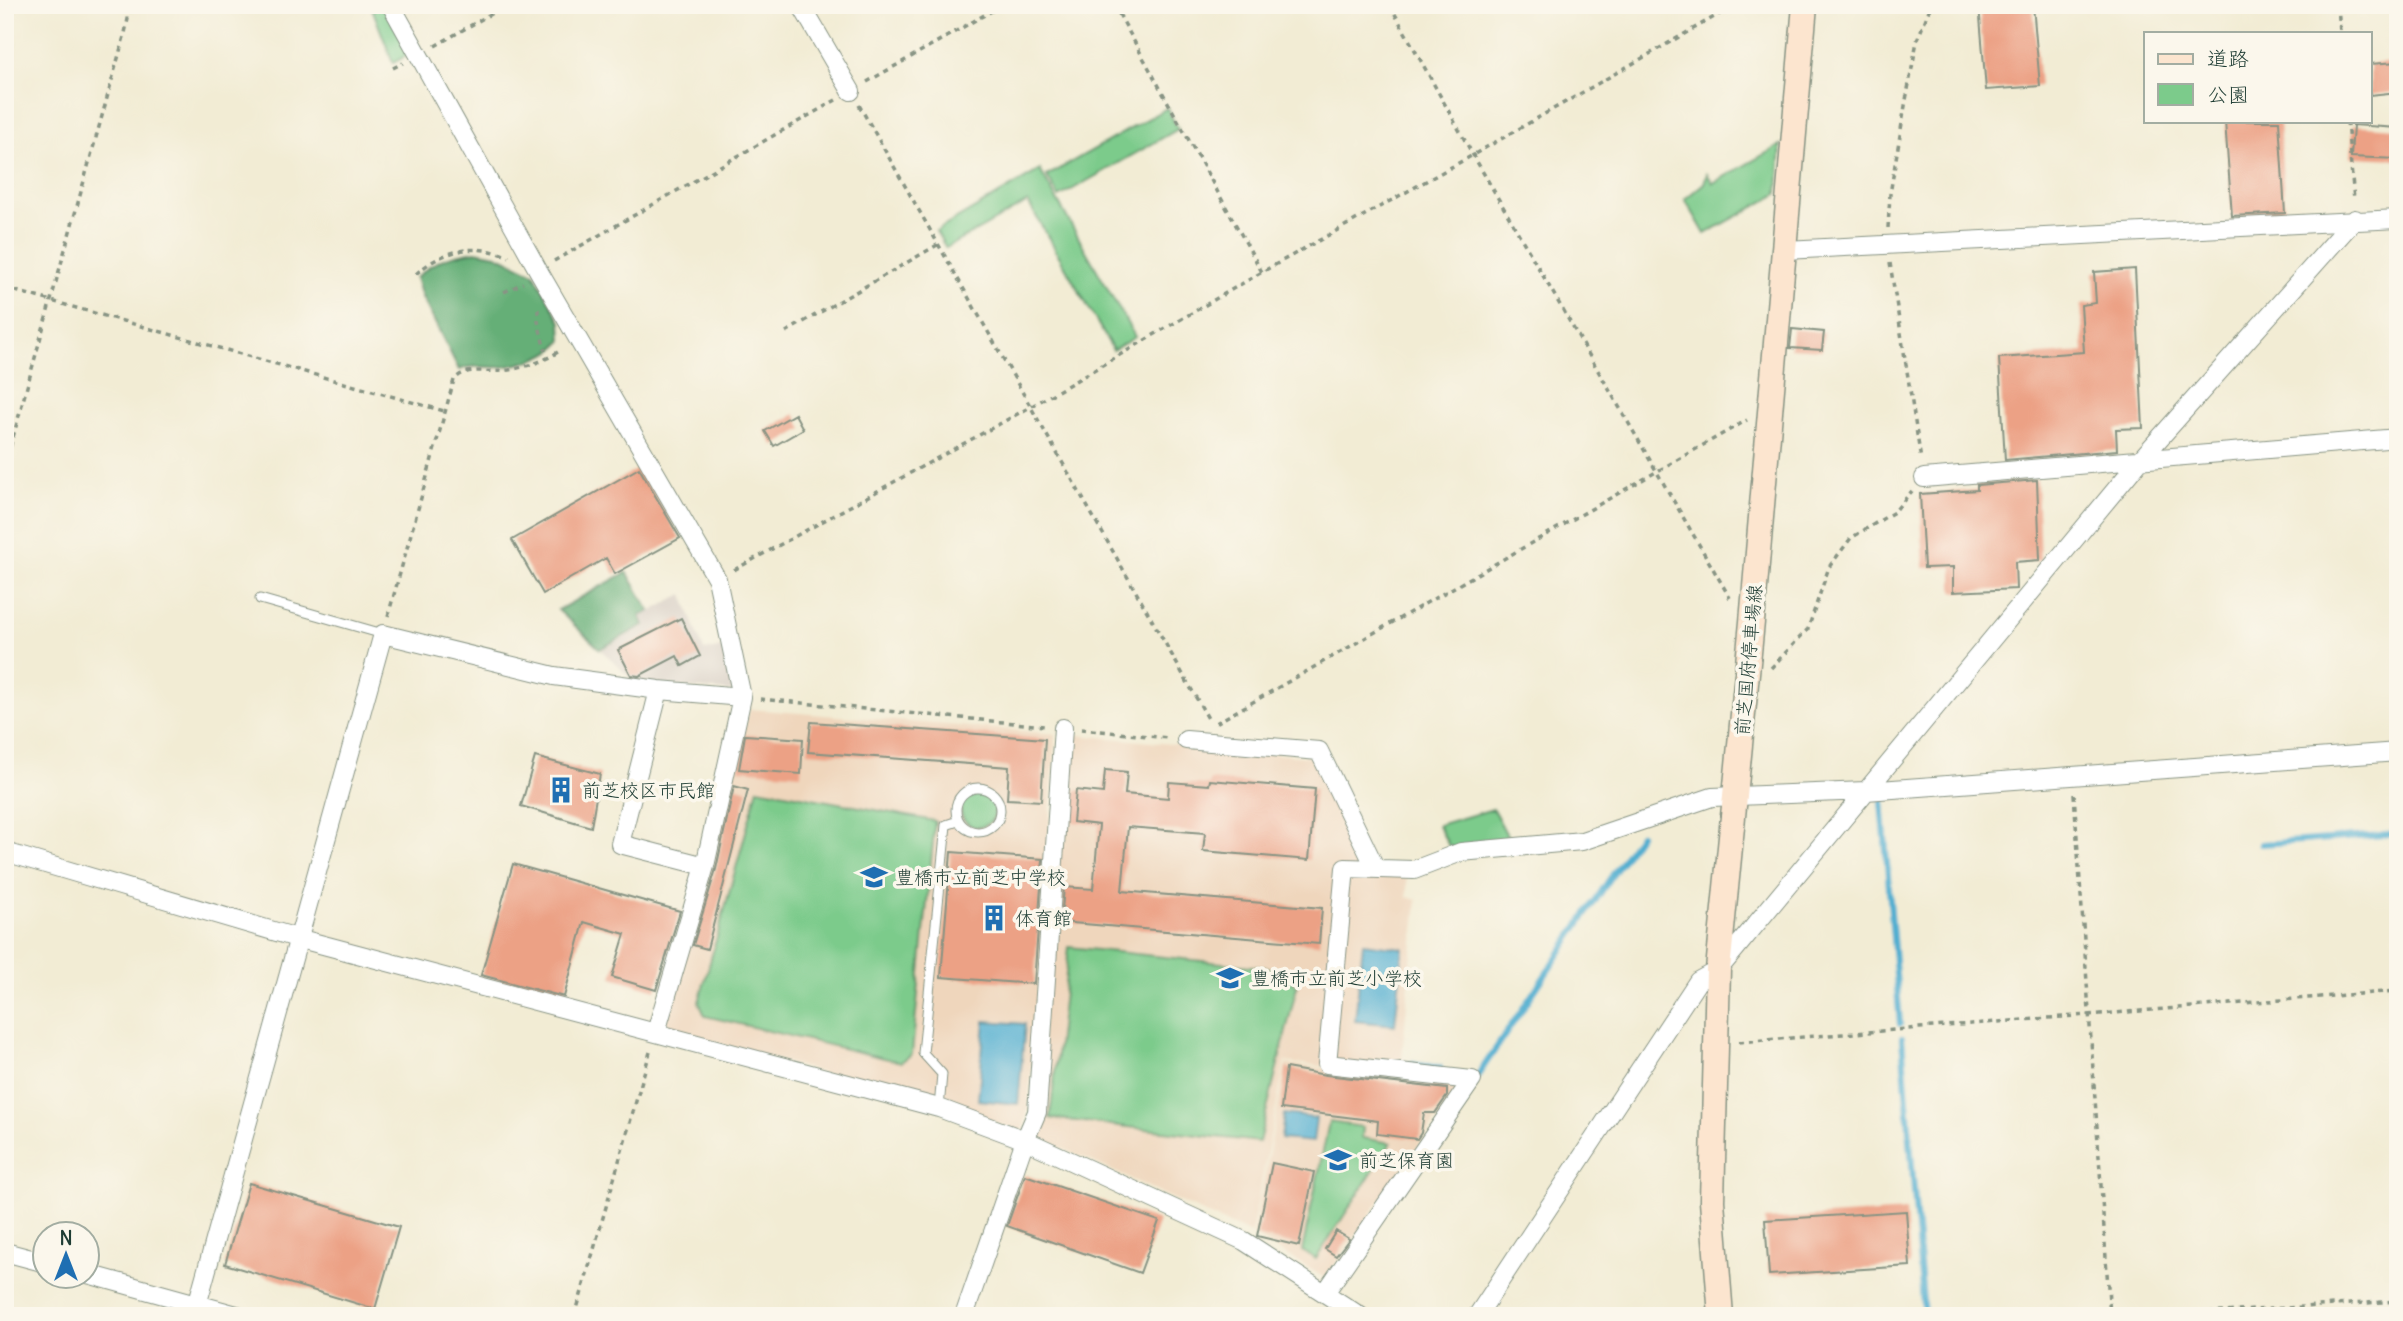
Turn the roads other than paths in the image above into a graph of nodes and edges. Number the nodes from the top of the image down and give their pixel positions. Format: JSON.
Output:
{"nodes":[{"id":1,"x":391,"y":5,"type":"edge"},
{"id":2,"x":801,"y":5,"type":"edge"},
{"id":3,"x":1805,"y":5,"type":"edge"},
{"id":4,"x":851,"y":91,"type":"road end"},
{"id":5,"x":2355,"y":219,"type":"junction"},
{"id":6,"x":2398,"y":219,"type":"edge"},
{"id":7,"x":1785,"y":250,"type":"junction"},
{"id":8,"x":2398,"y":438,"type":"edge"},
{"id":9,"x":2141,"y":459,"type":"junction"},
{"id":10,"x":1924,"y":478,"type":"road end"},
{"id":11,"x":260,"y":599,"type":"dead end"},
{"id":12,"x":383,"y":634,"type":"junction"},
{"id":13,"x":659,"y":690,"type":"junction"},
{"id":14,"x":742,"y":697,"type":"junction"},
{"id":15,"x":1063,"y":728,"type":"road end"},
{"id":16,"x":1186,"y":740,"type":"road end"},
{"id":17,"x":2398,"y":752,"type":"edge"},
{"id":18,"x":1866,"y":791,"type":"junction"},
{"id":19,"x":1734,"y":796,"type":"junction"},
{"id":20,"x":958,"y":821,"type":"junction"},
{"id":21,"x":5,"y":852,"type":"edge"},
{"id":22,"x":705,"y":866,"type":"junction"},
{"id":23,"x":1376,"y":869,"type":"junction"},
{"id":24,"x":297,"y":938,"type":"junction"},
{"id":25,"x":1718,"y":970,"type":"junction"},
{"id":26,"x":656,"y":1032,"type":"junction"},
{"id":27,"x":939,"y":1108,"type":"junction"},
{"id":28,"x":1025,"y":1140,"type":"junction"},
{"id":29,"x":5,"y":1252,"type":"edge"},
{"id":30,"x":32,"y":1259,"type":"edge"},
{"id":31,"x":102,"y":1279,"type":"edge"},
{"id":32,"x":1325,"y":1293,"type":"junction"},
{"id":33,"x":195,"y":1310,"type":"edge"},
{"id":34,"x":240,"y":1316,"type":"edge"},
{"id":35,"x":964,"y":1316,"type":"edge"},
{"id":36,"x":1360,"y":1316,"type":"edge"},
{"id":37,"x":1477,"y":1316,"type":"edge"},
{"id":38,"x":1721,"y":1316,"type":"edge"}],
"edges":[{"from":1,"to":14,"type":"street"},
{"from":2,"to":4,"type":"street"},
{"from":3,"to":7,"type":"main road","name":"前芝国府停車場線"},
{"from":5,"to":6,"type":"street"},
{"from":5,"to":7,"type":"street"},
{"from":5,"to":9,"type":"street"},
{"from":7,"to":19,"type":"main road","name":"前芝国府停車場線"},
{"from":8,"to":9,"type":"street"},
{"from":9,"to":10,"type":"street"},
{"from":9,"to":18,"type":"street"},
{"from":11,"to":12,"type":"lane"},
{"from":12,"to":13,"type":"street"},
{"from":12,"to":24,"type":"street"},
{"from":13,"to":14,"type":"street"},
{"from":13,"to":22,"type":"street"},
{"from":14,"to":22,"type":"street"},
{"from":15,"to":28,"type":"street"},
{"from":16,"to":23,"type":"street"},
{"from":17,"to":18,"type":"street"},
{"from":18,"to":19,"type":"street"},
{"from":18,"to":25,"type":"street"},
{"from":19,"to":23,"type":"street"},
{"from":19,"to":25,"type":"main road","name":"前芝国府停車場線"},
{"from":20,"to":20,"type":"lane"},
{"from":20,"to":27,"type":"lane"},
{"from":21,"to":24,"type":"street"},
{"from":22,"to":26,"type":"street"},
{"from":23,"to":32,"type":"street"},
{"from":24,"to":26,"type":"street"},
{"from":24,"to":33,"type":"street"},
{"from":25,"to":37,"type":"street"},
{"from":25,"to":38,"type":"main road","name":"前芝国府停車場線"},
{"from":26,"to":27,"type":"street"},
{"from":27,"to":28,"type":"street"},
{"from":28,"to":32,"type":"street"},
{"from":28,"to":35,"type":"street"},
{"from":29,"to":30,"type":"street"},
{"from":31,"to":33,"type":"street"},
{"from":32,"to":36,"type":"street"},
{"from":33,"to":34,"type":"street"}]}
